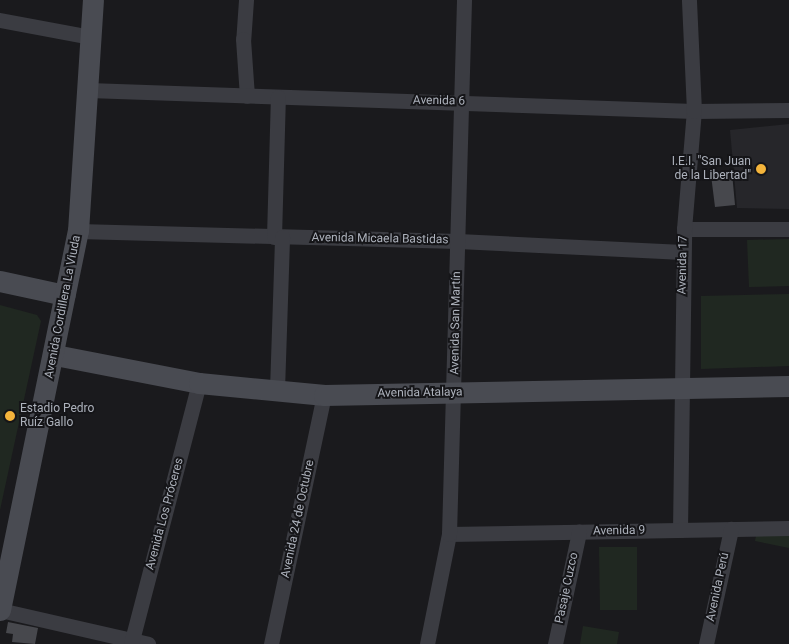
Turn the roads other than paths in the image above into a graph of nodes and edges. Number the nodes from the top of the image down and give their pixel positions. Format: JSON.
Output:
{"nodes":[{"id":1,"x":93,"y":0,"type":"edge"},
{"id":2,"x":246,"y":0,"type":"edge"},
{"id":3,"x":464,"y":0,"type":"edge"},
{"id":4,"x":689,"y":0,"type":"edge"},
{"id":5,"x":0,"y":20,"type":"edge"},
{"id":6,"x":91,"y":37,"type":"junction"},
{"id":7,"x":88,"y":90,"type":"junction"},
{"id":8,"x":247,"y":96,"type":"junction"},
{"id":9,"x":278,"y":97,"type":"junction"},
{"id":10,"x":461,"y":101,"type":"junction"},
{"id":11,"x":789,"y":110,"type":"edge"},
{"id":12,"x":694,"y":111,"type":"junction"},
{"id":13,"x":684,"y":229,"type":"junction"},
{"id":14,"x":789,"y":229,"type":"edge"},
{"id":15,"x":78,"y":232,"type":"junction"},
{"id":16,"x":278,"y":237,"type":"junction"},
{"id":17,"x":458,"y":241,"type":"junction"},
{"id":18,"x":683,"y":252,"type":"junction"},
{"id":19,"x":0,"y":281,"type":"edge"},
{"id":20,"x":64,"y":295,"type":"junction"},
{"id":21,"x":55,"y":355,"type":"junction"},
{"id":22,"x":199,"y":383,"type":"junction"},
{"id":23,"x":789,"y":386,"type":"edge"},
{"id":24,"x":682,"y":388,"type":"junction"},
{"id":25,"x":277,"y":390,"type":"junction"},
{"id":26,"x":455,"y":392,"type":"junction"},
{"id":27,"x":324,"y":395,"type":"junction"},
{"id":28,"x":789,"y":528,"type":"edge"},
{"id":29,"x":731,"y":529,"type":"junction"},
{"id":30,"x":680,"y":530,"type":"junction"},
{"id":31,"x":579,"y":532,"type":"junction"},
{"id":32,"x":449,"y":534,"type":"junction"},
{"id":33,"x":0,"y":610,"type":"edge"},
{"id":34,"x":132,"y":642,"type":"edge"},
{"id":35,"x":148,"y":644,"type":"edge"},
{"id":36,"x":271,"y":644,"type":"edge"},
{"id":37,"x":427,"y":644,"type":"edge"},
{"id":38,"x":555,"y":644,"type":"edge"},
{"id":39,"x":706,"y":644,"type":"edge"}],
"edges":[{"from":1,"to":6,"type":"street","name":"Avenida Cordillera La Viuda"},
{"from":2,"to":8,"type":"street"},
{"from":3,"to":10,"type":"street","name":"Avenida San Martín"},
{"from":4,"to":12,"type":"street","name":"Avenida 17"},
{"from":5,"to":6,"type":"street"},
{"from":6,"to":7,"type":"street","name":"Avenida Cordillera La Viuda"},
{"from":7,"to":8,"type":"street","name":"Avenida 6"},
{"from":7,"to":15,"type":"street","name":"Avenida Cordillera La Viuda"},
{"from":8,"to":9,"type":"street","name":"Avenida 6"},
{"from":9,"to":10,"type":"street","name":"Avenida 6"},
{"from":9,"to":16,"type":"street"},
{"from":10,"to":12,"type":"street","name":"Avenida 6"},
{"from":10,"to":17,"type":"street","name":"Avenida San Martín"},
{"from":11,"to":12,"type":"street","name":"Avenida 6"},
{"from":12,"to":13,"type":"street","name":"Avenida 17"},
{"from":13,"to":14,"type":"street"},
{"from":13,"to":18,"type":"street","name":"Avenida 17"},
{"from":15,"to":16,"type":"street","name":"Avenida Micaela Bastidas"},
{"from":15,"to":20,"type":"street","name":"Avenida Cordillera La Viuda"},
{"from":16,"to":17,"type":"street","name":"Avenida Micaela Bastidas"},
{"from":16,"to":25,"type":"street"},
{"from":17,"to":18,"type":"street","name":"Avenida Micaela Bastidas"},
{"from":17,"to":26,"type":"street","name":"Avenida San Martín"},
{"from":18,"to":24,"type":"street","name":"Avenida 17"},
{"from":19,"to":20,"type":"street"},
{"from":20,"to":21,"type":"street","name":"Avenida Cordillera La Viuda"},
{"from":21,"to":22,"type":"street","name":"Avenida Atalaya"},
{"from":21,"to":33,"type":"street","name":"Avenida Cordillera La Viuda"},
{"from":22,"to":25,"type":"street","name":"Avenida Atalaya"},
{"from":22,"to":34,"type":"street","name":"Avenida Los Próceres"},
{"from":23,"to":24,"type":"street","name":"Avenida Atalaya"},
{"from":24,"to":26,"type":"street","name":"Avenida Atalaya"},
{"from":24,"to":30,"type":"street","name":"Avenida 17"},
{"from":25,"to":27,"type":"street","name":"Avenida Atalaya"},
{"from":26,"to":27,"type":"street","name":"Avenida Atalaya"},
{"from":26,"to":32,"type":"street","name":"Avenida San Martín"},
{"from":27,"to":36,"type":"street","name":"Avenida 24 de Octubre"},
{"from":28,"to":29,"type":"street","name":"Avenida 9"},
{"from":29,"to":30,"type":"street","name":"Avenida 9"},
{"from":29,"to":39,"type":"street","name":"Avenida Perú"},
{"from":30,"to":31,"type":"street","name":"Avenida 9"},
{"from":31,"to":32,"type":"street","name":"Avenida 9"},
{"from":31,"to":38,"type":"street","name":"Pasaje Cuzco"},
{"from":32,"to":37,"type":"street","name":"Avenida San Martín"},
{"from":33,"to":34,"type":"street"},
{"from":34,"to":35,"type":"street"}]}
